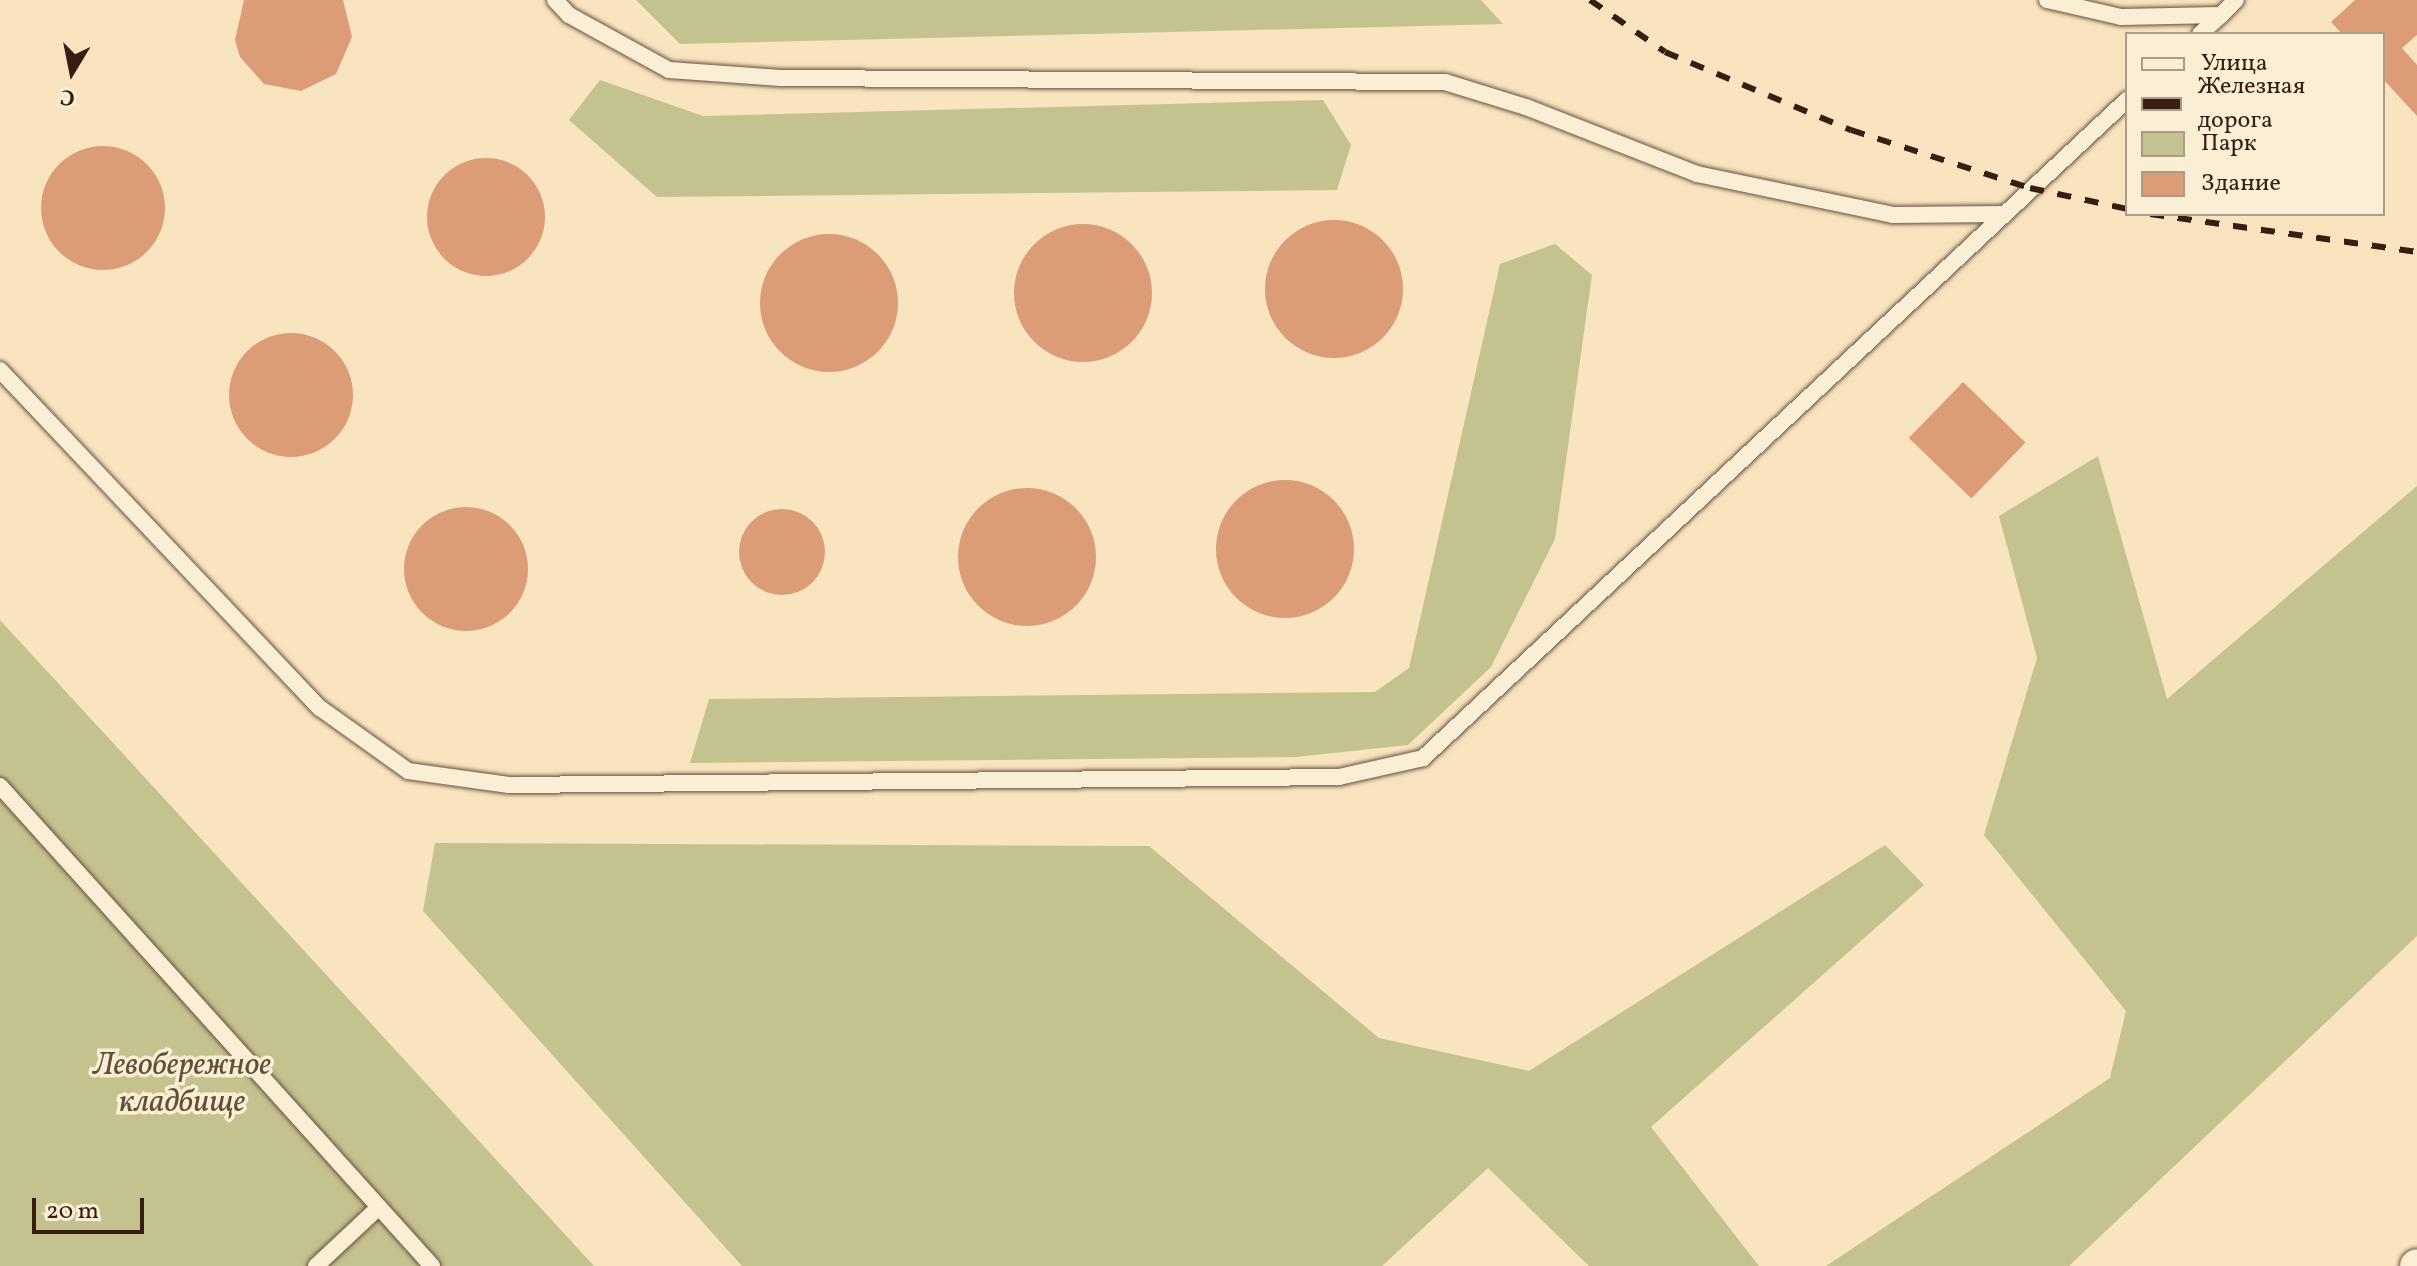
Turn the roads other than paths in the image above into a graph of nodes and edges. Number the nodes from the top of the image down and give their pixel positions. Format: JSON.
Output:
{"nodes":[{"id":1,"x":555,"y":0,"type":"edge"},
{"id":2,"x":2047,"y":0,"type":"edge"},
{"id":3,"x":2236,"y":0,"type":"edge"},
{"id":4,"x":2221,"y":15,"type":"junction"},
{"id":5,"x":2202,"y":32,"type":"edge"},
{"id":6,"x":2125,"y":102,"type":"edge"},
{"id":7,"x":2002,"y":214,"type":"junction"},
{"id":8,"x":0,"y":370,"type":"edge"},
{"id":9,"x":0,"y":786,"type":"edge"},
{"id":10,"x":379,"y":1207,"type":"junction"},
{"id":11,"x":316,"y":1266,"type":"edge"},
{"id":12,"x":432,"y":1266,"type":"edge"}],
"edges":[{"from":1,"to":7,"type":"lane"},
{"from":2,"to":4,"type":"lane"},
{"from":3,"to":4,"type":"lane"},
{"from":4,"to":5,"type":"lane"},
{"from":6,"to":7,"type":"lane"},
{"from":7,"to":8,"type":"lane"},
{"from":9,"to":10,"type":"lane"},
{"from":10,"to":11,"type":"lane"},
{"from":10,"to":12,"type":"lane"}]}
